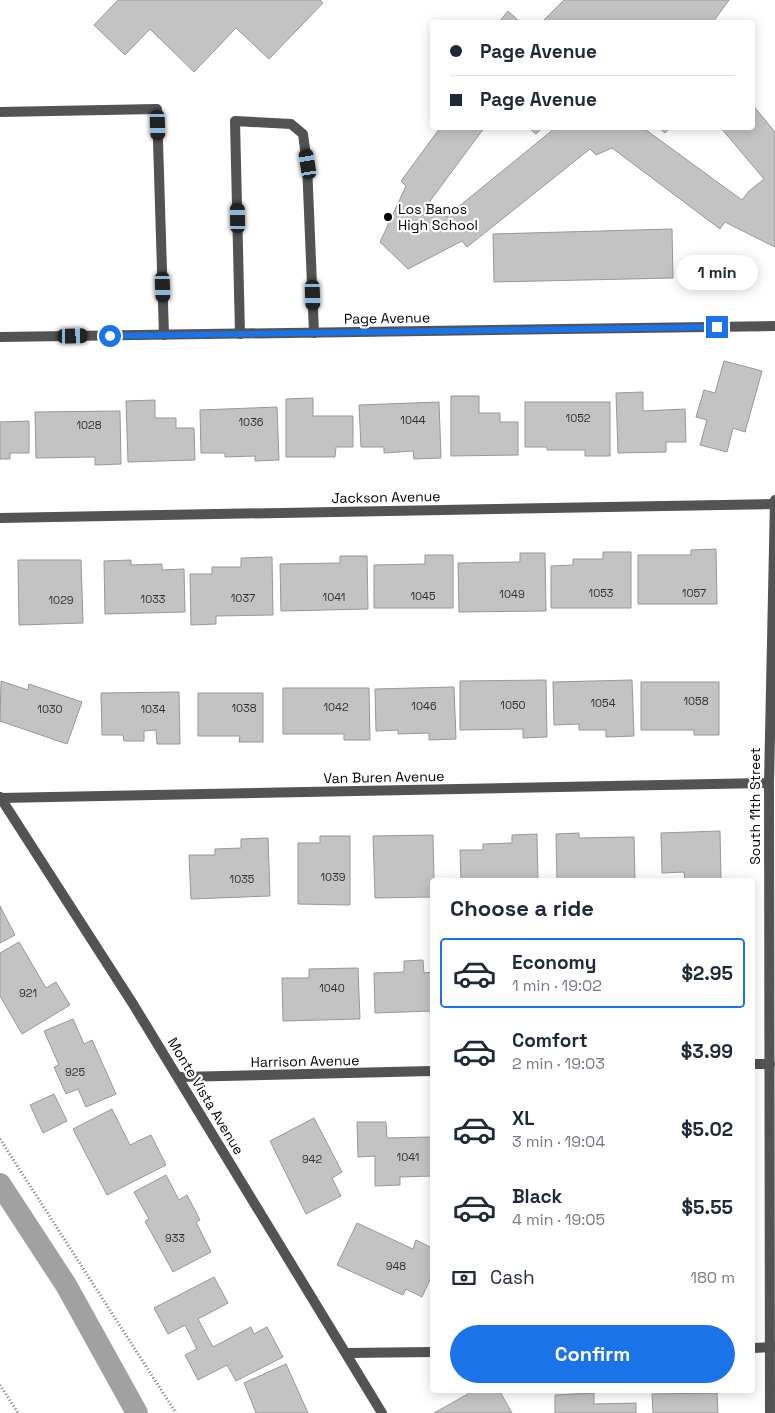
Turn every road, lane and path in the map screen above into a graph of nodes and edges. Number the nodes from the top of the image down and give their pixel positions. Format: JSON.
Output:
{"nodes":[{"id":1,"x":0,"y":112,"type":"edge"},
{"id":2,"x":775,"y":326,"type":"edge"},
{"id":3,"x":314,"y":333,"type":"junction"},
{"id":4,"x":240,"y":334,"type":"junction"},
{"id":5,"x":164,"y":335,"type":"junction"},
{"id":6,"x":0,"y":338,"type":"edge"},
{"id":7,"x":774,"y":502,"type":"edge"},
{"id":8,"x":0,"y":518,"type":"edge"},
{"id":9,"x":769,"y":783,"type":"junction"},
{"id":10,"x":0,"y":798,"type":"edge"},
{"id":11,"x":755,"y":1064,"type":"edge"},
{"id":12,"x":770,"y":1064,"type":"junction"},
{"id":13,"x":430,"y":1071,"type":"edge"},
{"id":14,"x":178,"y":1077,"type":"junction"},
{"id":15,"x":0,"y":1139,"type":"edge"},
{"id":16,"x":773,"y":1347,"type":"edge"},
{"id":17,"x":755,"y":1348,"type":"edge"},
{"id":18,"x":430,"y":1352,"type":"edge"},
{"id":19,"x":346,"y":1353,"type":"junction"},
{"id":20,"x":0,"y":1385,"type":"edge"},
{"id":21,"x":18,"y":1413,"type":"edge"},
{"id":22,"x":176,"y":1413,"type":"edge"},
{"id":23,"x":382,"y":1413,"type":"edge"},
{"id":24,"x":770,"y":1413,"type":"edge"}],
"edges":[{"from":1,"to":5,"type":"street"},
{"from":2,"to":3,"type":"street","name":"Page Avenue"},
{"from":3,"to":4,"type":"street","name":"Page Avenue"},
{"from":3,"to":4,"type":"street"},
{"from":4,"to":5,"type":"street","name":"Page Avenue"},
{"from":5,"to":6,"type":"street","name":"Page Avenue"},
{"from":7,"to":8,"type":"street","name":"Jackson Avenue"},
{"from":7,"to":9,"type":"street","name":"South 11th Street"},
{"from":9,"to":10,"type":"street","name":"Van Buren Avenue"},
{"from":9,"to":12,"type":"street","name":"South 11th Street"},
{"from":10,"to":14,"type":"street","name":"Monte Vista Avenue"},
{"from":11,"to":12,"type":"street"},
{"from":12,"to":16,"type":"street","name":"South 11th Street"},
{"from":13,"to":14,"type":"street","name":"Harrison Avenue"},
{"from":14,"to":19,"type":"street","name":"Monte Vista Avenue"},
{"from":15,"to":22,"type":"path"},
{"from":16,"to":17,"type":"street"},
{"from":16,"to":24,"type":"street","name":"South 11th Street"},
{"from":18,"to":19,"type":"street"},
{"from":19,"to":23,"type":"street","name":"Monte Vista Avenue"},
{"from":20,"to":21,"type":"path"}]}
